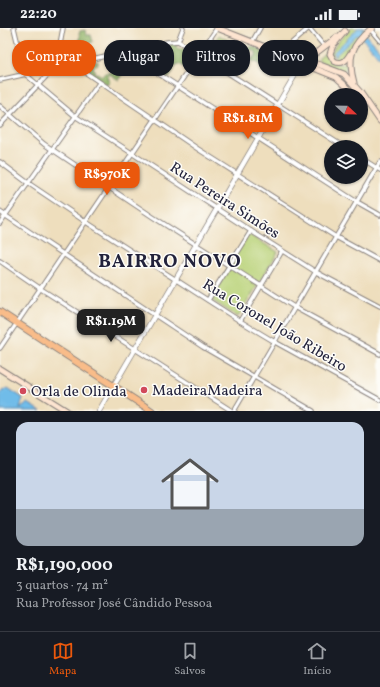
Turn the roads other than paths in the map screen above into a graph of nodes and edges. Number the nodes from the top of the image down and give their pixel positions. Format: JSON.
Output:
{"nodes":[{"id":1,"x":14,"y":28,"type":"edge"},
{"id":2,"x":63,"y":28,"type":"edge"},
{"id":3,"x":183,"y":28,"type":"edge"},
{"id":4,"x":217,"y":28,"type":"edge"},
{"id":5,"x":260,"y":28,"type":"edge"},
{"id":6,"x":309,"y":28,"type":"edge"},
{"id":7,"x":347,"y":30,"type":"edge"},
{"id":8,"x":369,"y":30,"type":"edge"},
{"id":9,"x":17,"y":40,"type":"edge"},
{"id":10,"x":61,"y":40,"type":"edge"},
{"id":11,"x":209,"y":40,"type":"edge"},
{"id":12,"x":295,"y":40,"type":"edge"},
{"id":13,"x":174,"y":41,"type":"edge"},
{"id":14,"x":178,"y":41,"type":"junction"},
{"id":15,"x":380,"y":41,"type":"edge"},
{"id":16,"x":252,"y":42,"type":"junction"},
{"id":17,"x":182,"y":43,"type":"edge"},
{"id":18,"x":258,"y":44,"type":"edge"},
{"id":19,"x":324,"y":46,"type":"junction"},
{"id":20,"x":352,"y":49,"type":"junction"},
{"id":21,"x":318,"y":51,"type":"edge"},
{"id":22,"x":350,"y":59,"type":"junction"},
{"id":23,"x":318,"y":66,"type":"edge"},
{"id":24,"x":318,"y":68,"type":"edge"},
{"id":25,"x":344,"y":74,"type":"junction"},
{"id":26,"x":17,"y":76,"type":"edge"},
{"id":27,"x":28,"y":76,"type":"edge"},
{"id":28,"x":47,"y":76,"type":"edge"},
{"id":29,"x":89,"y":76,"type":"edge"},
{"id":30,"x":161,"y":76,"type":"edge"},
{"id":31,"x":184,"y":76,"type":"edge"},
{"id":32,"x":233,"y":76,"type":"edge"},
{"id":33,"x":295,"y":76,"type":"edge"},
{"id":34,"x":336,"y":76,"type":"junction"},
{"id":35,"x":0,"y":80,"type":"edge"},
{"id":36,"x":99,"y":83,"type":"junction"},
{"id":37,"x":354,"y":84,"type":"junction"},
{"id":38,"x":39,"y":85,"type":"junction"},
{"id":39,"x":177,"y":87,"type":"junction"},
{"id":40,"x":349,"y":88,"type":"edge"},
{"id":41,"x":357,"y":88,"type":"edge"},
{"id":42,"x":278,"y":105,"type":"junction"},
{"id":43,"x":0,"y":106,"type":"edge"},
{"id":44,"x":368,"y":106,"type":"edge"},
{"id":45,"x":9,"y":115,"type":"junction"},
{"id":46,"x":75,"y":116,"type":"junction"},
{"id":47,"x":155,"y":120,"type":"junction"},
{"id":48,"x":380,"y":121,"type":"edge"},
{"id":49,"x":0,"y":125,"type":"edge"},
{"id":50,"x":260,"y":138,"type":"junction"},
{"id":51,"x":333,"y":140,"type":"edge"},
{"id":52,"x":52,"y":149,"type":"junction"},
{"id":53,"x":132,"y":154,"type":"junction"},
{"id":54,"x":0,"y":162,"type":"edge"},
{"id":55,"x":380,"y":162,"type":"edge"},
{"id":56,"x":368,"y":163,"type":"edge"},
{"id":57,"x":378,"y":169,"type":"edge"},
{"id":58,"x":239,"y":174,"type":"junction"},
{"id":59,"x":28,"y":183,"type":"junction"},
{"id":60,"x":109,"y":188,"type":"junction"},
{"id":61,"x":357,"y":202,"type":"junction"},
{"id":62,"x":218,"y":210,"type":"junction"},
{"id":63,"x":0,"y":212,"type":"edge"},
{"id":64,"x":380,"y":214,"type":"edge"},
{"id":65,"x":5,"y":216,"type":"junction"},
{"id":66,"x":86,"y":222,"type":"junction"},
{"id":67,"x":0,"y":223,"type":"edge"},
{"id":68,"x":251,"y":231,"type":"junction"},
{"id":69,"x":336,"y":237,"type":"junction"},
{"id":70,"x":196,"y":245,"type":"junction"},
{"id":71,"x":282,"y":250,"type":"junction"},
{"id":72,"x":63,"y":255,"type":"junction"},
{"id":73,"x":0,"y":261,"type":"edge"},
{"id":74,"x":380,"y":261,"type":"edge"},
{"id":75,"x":229,"y":265,"type":"junction"},
{"id":76,"x":316,"y":272,"type":"junction"},
{"id":77,"x":176,"y":280,"type":"junction"},
{"id":78,"x":262,"y":286,"type":"junction"},
{"id":79,"x":41,"y":289,"type":"junction"},
{"id":80,"x":208,"y":300,"type":"junction"},
{"id":81,"x":380,"y":306,"type":"edge"},
{"id":82,"x":294,"y":307,"type":"junction"},
{"id":83,"x":0,"y":312,"type":"edge"},
{"id":84,"x":156,"y":315,"type":"junction"},
{"id":85,"x":240,"y":321,"type":"junction"},
{"id":86,"x":17,"y":324,"type":"junction"},
{"id":87,"x":275,"y":342,"type":"junction"},
{"id":88,"x":0,"y":348,"type":"edge"},
{"id":89,"x":136,"y":349,"type":"junction"},
{"id":90,"x":380,"y":354,"type":"edge"},
{"id":91,"x":0,"y":369,"type":"edge"},
{"id":92,"x":254,"y":376,"type":"junction"},
{"id":93,"x":114,"y":387,"type":"junction"},
{"id":94,"x":380,"y":400,"type":"edge"},
{"id":95,"x":67,"y":411,"type":"edge"},
{"id":96,"x":99,"y":411,"type":"edge"},
{"id":97,"x":152,"y":411,"type":"edge"},
{"id":98,"x":233,"y":411,"type":"edge"},
{"id":99,"x":313,"y":411,"type":"edge"}],
"edges":[{"from":1,"to":9,"type":"street"},
{"from":2,"to":10,"type":"street"},
{"from":3,"to":14,"type":"street"},
{"from":4,"to":11,"type":"street"},
{"from":4,"to":16,"type":"main road"},
{"from":5,"to":16,"type":"street"},
{"from":6,"to":12,"type":"street"},
{"from":6,"to":19,"type":"street"},
{"from":7,"to":19,"type":"main road"},
{"from":7,"to":20,"type":"main road"},
{"from":8,"to":15,"type":"street"},
{"from":8,"to":20,"type":"main road"},
{"from":13,"to":14,"type":"street"},
{"from":14,"to":17,"type":"street"},
{"from":16,"to":18,"type":"main road"},
{"from":19,"to":21,"type":"main road"},
{"from":20,"to":22,"type":"main road"},
{"from":22,"to":25,"type":"main road"},
{"from":22,"to":37,"type":"main road"},
{"from":23,"to":25,"type":"main road"},
{"from":24,"to":34,"type":"main road"},
{"from":25,"to":34,"type":"main road"},
{"from":25,"to":37,"type":"main road"},
{"from":26,"to":35,"type":"street"},
{"from":27,"to":38,"type":"street","name":"Rua Pereira Simões"},
{"from":28,"to":38,"type":"street"},
{"from":29,"to":36,"type":"street"},
{"from":30,"to":39,"type":"street"},
{"from":31,"to":39,"type":"street"},
{"from":32,"to":42,"type":"street"},
{"from":33,"to":42,"type":"street"},
{"from":34,"to":40,"type":"main road"},
{"from":36,"to":46,"type":"street"},
{"from":36,"to":47,"type":"street"},
{"from":37,"to":41,"type":"main road"},
{"from":38,"to":45,"type":"street"},
{"from":38,"to":46,"type":"street","name":"Rua Pereira Simões"},
{"from":39,"to":47,"type":"street"},
{"from":39,"to":50,"type":"street"},
{"from":42,"to":50,"type":"street"},
{"from":42,"to":51,"type":"street"},
{"from":43,"to":45,"type":"street"},
{"from":44,"to":48,"type":"main road"},
{"from":45,"to":49,"type":"street"},
{"from":45,"to":52,"type":"street"},
{"from":46,"to":52,"type":"street"},
{"from":46,"to":53,"type":"street","name":"Rua Pereira Simões"},
{"from":47,"to":53,"type":"street"},
{"from":47,"to":58,"type":"street"},
{"from":50,"to":58,"type":"street"},
{"from":50,"to":61,"type":"street"},
{"from":52,"to":59,"type":"street"},
{"from":52,"to":60,"type":"street"},
{"from":53,"to":60,"type":"street"},
{"from":53,"to":62,"type":"street","name":"Rua Pereira Simões"},
{"from":54,"to":59,"type":"street","name":"Rua Coronel João Ribeiro"},
{"from":55,"to":57,"type":"street"},
{"from":56,"to":57,"type":"street"},
{"from":57,"to":61,"type":"street"},
{"from":58,"to":62,"type":"street"},
{"from":58,"to":69,"type":"street"},
{"from":59,"to":65,"type":"street"},
{"from":59,"to":66,"type":"street","name":"Rua Coronel João Ribeiro"},
{"from":60,"to":66,"type":"street"},
{"from":60,"to":70,"type":"street"},
{"from":61,"to":64,"type":"street"},
{"from":61,"to":69,"type":"street"},
{"from":62,"to":68,"type":"street","name":"Rua Pereira Simões"},
{"from":62,"to":70,"type":"street"},
{"from":63,"to":65,"type":"street"},
{"from":65,"to":67,"type":"street"},
{"from":65,"to":72,"type":"street"},
{"from":66,"to":72,"type":"street"},
{"from":66,"to":77,"type":"street","name":"Rua Coronel João Ribeiro"},
{"from":68,"to":71,"type":"street","name":"Rua Pereira Simões"},
{"from":68,"to":75,"type":"street"},
{"from":69,"to":74,"type":"street"},
{"from":69,"to":76,"type":"street"},
{"from":70,"to":75,"type":"street"},
{"from":70,"to":77,"type":"street"},
{"from":71,"to":76,"type":"street","name":"Rua Pereira Simões"},
{"from":71,"to":78,"type":"street"},
{"from":72,"to":79,"type":"street"},
{"from":72,"to":84,"type":"street"},
{"from":73,"to":79,"type":"street"},
{"from":75,"to":78,"type":"street"},
{"from":75,"to":80,"type":"street"},
{"from":76,"to":81,"type":"street","name":"Rua Pereira Simões"},
{"from":76,"to":82,"type":"street"},
{"from":77,"to":80,"type":"street","name":"Rua Coronel João Ribeiro"},
{"from":77,"to":84,"type":"street"},
{"from":78,"to":82,"type":"street"},
{"from":78,"to":85,"type":"street"},
{"from":79,"to":86,"type":"street"},
{"from":79,"to":89,"type":"street"},
{"from":80,"to":85,"type":"street","name":"Rua Coronel João Ribeiro"},
{"from":82,"to":87,"type":"street"},
{"from":82,"to":90,"type":"street"},
{"from":83,"to":86,"type":"main road"},
{"from":84,"to":89,"type":"street"},
{"from":84,"to":92,"type":"street"},
{"from":85,"to":87,"type":"street","name":"Rua Coronel João Ribeiro"},
{"from":86,"to":88,"type":"street"},
{"from":86,"to":93,"type":"main road"},
{"from":87,"to":92,"type":"street"},
{"from":87,"to":94,"type":"street","name":"Rua Coronel João Ribeiro"},
{"from":89,"to":93,"type":"street"},
{"from":89,"to":98,"type":"street"},
{"from":91,"to":95,"type":"main road"},
{"from":92,"to":98,"type":"street"},
{"from":92,"to":99,"type":"street"},
{"from":93,"to":96,"type":"street"},
{"from":93,"to":97,"type":"main road"}]}
